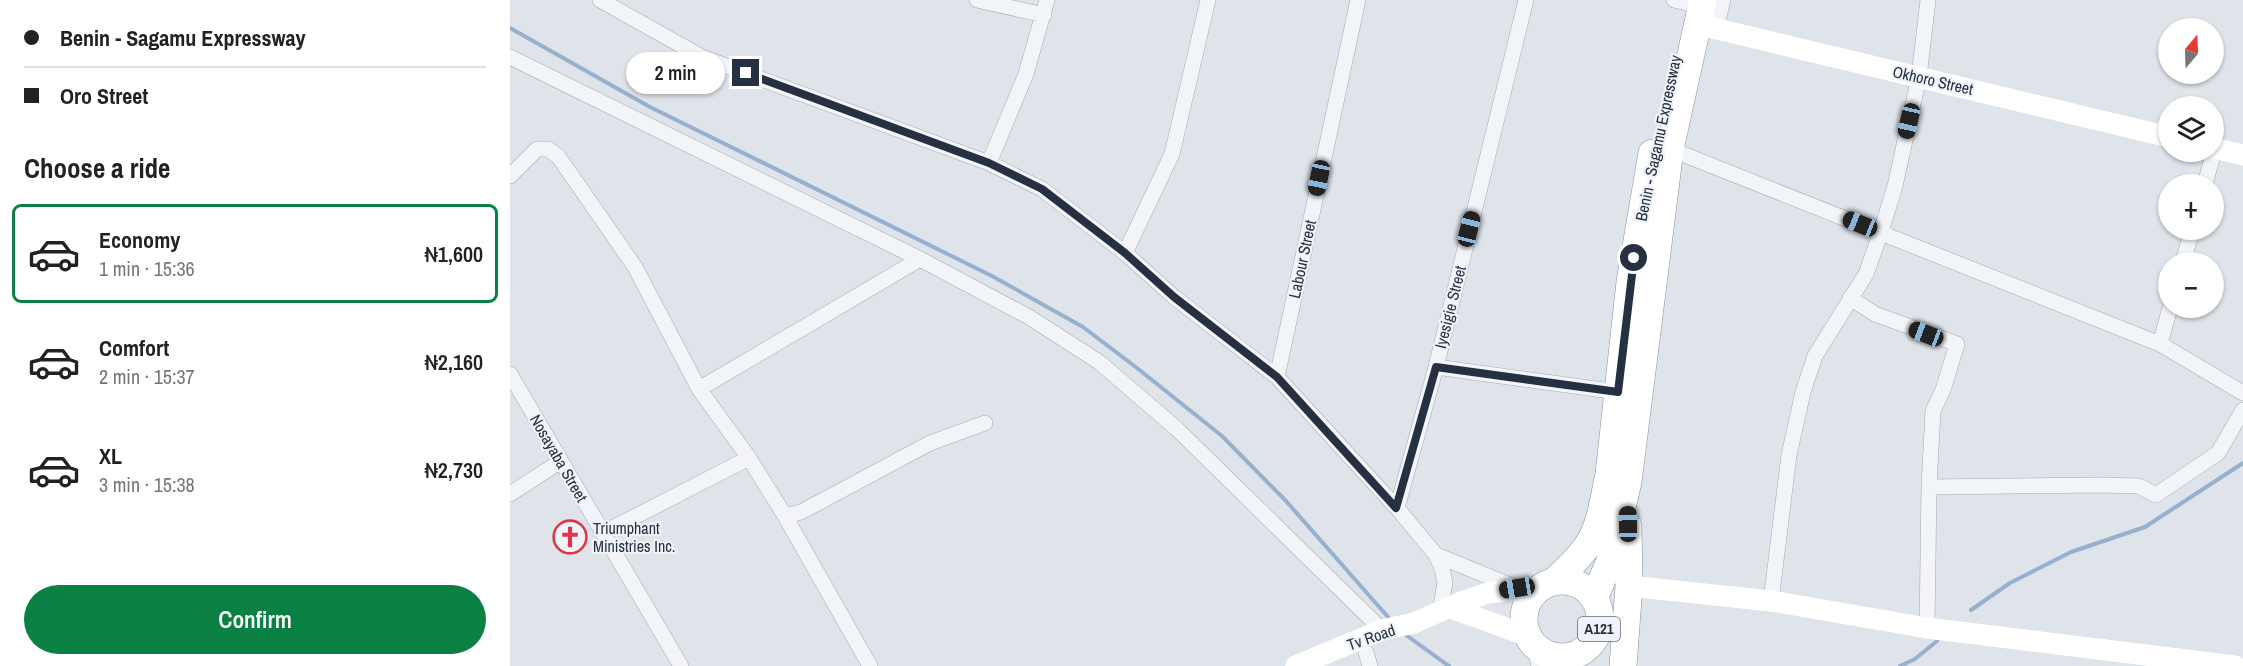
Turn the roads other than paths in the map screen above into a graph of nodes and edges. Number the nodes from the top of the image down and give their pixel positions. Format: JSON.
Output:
{"nodes":[{"id":1,"x":600,"y":0,"type":"edge"},
{"id":2,"x":977,"y":0,"type":"edge"},
{"id":3,"x":1208,"y":0,"type":"edge"},
{"id":4,"x":1358,"y":0,"type":"edge"},
{"id":5,"x":1526,"y":0,"type":"edge"},
{"id":6,"x":1723,"y":0,"type":"edge"},
{"id":7,"x":1928,"y":0,"type":"edge"},
{"id":8,"x":1045,"y":7,"type":"edge"},
{"id":9,"x":1694,"y":9,"type":"edge"},
{"id":10,"x":510,"y":57,"type":"edge"},
{"id":11,"x":1919,"y":77,"type":"junction"},
{"id":12,"x":2158,"y":134,"type":"edge"},
{"id":13,"x":1670,"y":149,"type":"junction"},
{"id":14,"x":2224,"y":150,"type":"edge"},
{"id":15,"x":2243,"y":154,"type":"edge"},
{"id":16,"x":989,"y":163,"type":"junction"},
{"id":17,"x":510,"y":176,"type":"edge"},
{"id":18,"x":1881,"y":232,"type":"junction"},
{"id":19,"x":1125,"y":253,"type":"junction"},
{"id":20,"x":920,"y":259,"type":"junction"},
{"id":21,"x":1850,"y":298,"type":"junction"},
{"id":22,"x":2167,"y":318,"type":"edge"},
{"id":23,"x":2160,"y":344,"type":"junction"},
{"id":24,"x":1436,"y":367,"type":"junction"},
{"id":25,"x":510,"y":374,"type":"edge"},
{"id":26,"x":1277,"y":377,"type":"junction"},
{"id":27,"x":699,"y":389,"type":"junction"},
{"id":28,"x":1618,"y":392,"type":"junction"},
{"id":29,"x":2243,"y":393,"type":"edge"},
{"id":30,"x":2243,"y":410,"type":"edge"},
{"id":31,"x":984,"y":423,"type":"dead end"},
{"id":32,"x":749,"y":458,"type":"junction"},
{"id":33,"x":561,"y":461,"type":"junction"},
{"id":34,"x":1628,"y":482,"type":"junction"},
{"id":35,"x":1929,"y":487,"type":"junction"},
{"id":36,"x":510,"y":494,"type":"edge"},
{"id":37,"x":1396,"y":508,"type":"junction"},
{"id":38,"x":785,"y":516,"type":"junction"},
{"id":39,"x":603,"y":533,"type":"junction"},
{"id":40,"x":1436,"y":555,"type":"junction"},
{"id":41,"x":1537,"y":586,"type":"junction"},
{"id":42,"x":1629,"y":586,"type":"junction"},
{"id":43,"x":1594,"y":599,"type":"junction"},
{"id":44,"x":1771,"y":601,"type":"junction"},
{"id":45,"x":1444,"y":609,"type":"junction"},
{"id":46,"x":1414,"y":623,"type":"junction"},
{"id":47,"x":1927,"y":628,"type":"junction"},
{"id":48,"x":1382,"y":630,"type":"junction"},
{"id":49,"x":1598,"y":630,"type":"junction"},
{"id":50,"x":1554,"y":655,"type":"edge"},
{"id":51,"x":1368,"y":659,"type":"edge"},
{"id":52,"x":681,"y":666,"type":"edge"},
{"id":53,"x":870,"y":666,"type":"edge"},
{"id":54,"x":1296,"y":666,"type":"edge"},
{"id":55,"x":1334,"y":666,"type":"edge"},
{"id":56,"x":1604,"y":666,"type":"edge"},
{"id":57,"x":1623,"y":666,"type":"edge"},
{"id":58,"x":2235,"y":666,"type":"edge"}],
"edges":[{"from":1,"to":16,"type":"street"},
{"from":2,"to":8,"type":"street"},
{"from":3,"to":19,"type":"street"},
{"from":4,"to":26,"type":"street","name":"Labour Street"},
{"from":5,"to":24,"type":"street","name":"Iyesigie Street"},
{"from":6,"to":9,"type":"street"},
{"from":7,"to":11,"type":"street"},
{"from":8,"to":16,"type":"street"},
{"from":9,"to":11,"type":"street","name":"Okhoro Street"},
{"from":9,"to":13,"type":"highway","number":"A121"},
{"from":9,"to":28,"type":"highway","name":"Benin - Sagamu Expressway"},
{"from":10,"to":20,"type":"street"},
{"from":11,"to":12,"type":"street","name":"Okhoro Street"},
{"from":11,"to":18,"type":"street"},
{"from":13,"to":18,"type":"street"},
{"from":13,"to":34,"type":"highway","number":"A121"},
{"from":14,"to":15,"type":"street"},
{"from":16,"to":19,"type":"street"},
{"from":17,"to":27,"type":"street"},
{"from":18,"to":21,"type":"street"},
{"from":18,"to":23,"type":"street"},
{"from":19,"to":26,"type":"street"},
{"from":20,"to":27,"type":"street"},
{"from":20,"to":48,"type":"street"},
{"from":21,"to":35,"type":"street"},
{"from":21,"to":44,"type":"street"},
{"from":22,"to":23,"type":"street"},
{"from":23,"to":29,"type":"street"},
{"from":24,"to":28,"type":"street"},
{"from":24,"to":37,"type":"street","name":"Iyesigie Street"},
{"from":25,"to":33,"type":"street","name":"Nosayaba Street"},
{"from":26,"to":37,"type":"street"},
{"from":27,"to":32,"type":"street"},
{"from":28,"to":41,"type":"highway","name":"Benin - Sagamu Expressway"},
{"from":30,"to":35,"type":"street"},
{"from":31,"to":38,"type":"street"},
{"from":32,"to":38,"type":"street"},
{"from":32,"to":39,"type":"street"},
{"from":33,"to":36,"type":"street"},
{"from":33,"to":39,"type":"street","name":"Nosayaba Street"},
{"from":34,"to":42,"type":"highway","number":"A121"},
{"from":34,"to":43,"type":"highway","number":"A121"},
{"from":35,"to":47,"type":"street"},
{"from":37,"to":40,"type":"street"},
{"from":38,"to":53,"type":"street"},
{"from":39,"to":52,"type":"street","name":"Nosayaba Street"},
{"from":40,"to":41,"type":"street"},
{"from":40,"to":45,"type":"street"},
{"from":41,"to":43,"type":"highway","number":"A121"},
{"from":41,"to":45,"type":"street","name":"Tv Road"},
{"from":41,"to":50,"type":"highway"},
{"from":42,"to":44,"type":"street"},
{"from":42,"to":57,"type":"highway","number":"A121"},
{"from":43,"to":49,"type":"highway","number":"A121"},
{"from":44,"to":47,"type":"street"},
{"from":45,"to":46,"type":"street","name":"Tv Road"},
{"from":45,"to":50,"type":"street"},
{"from":46,"to":48,"type":"street","name":"Tv Road"},
{"from":46,"to":51,"type":"street","name":"Tv Road"},
{"from":47,"to":58,"type":"street"},
{"from":48,"to":54,"type":"street","name":"Tv Road"},
{"from":49,"to":50,"type":"highway","number":"A121"},
{"from":49,"to":56,"type":"highway","number":"A121"},
{"from":51,"to":55,"type":"street","name":"Tv Road"}]}
